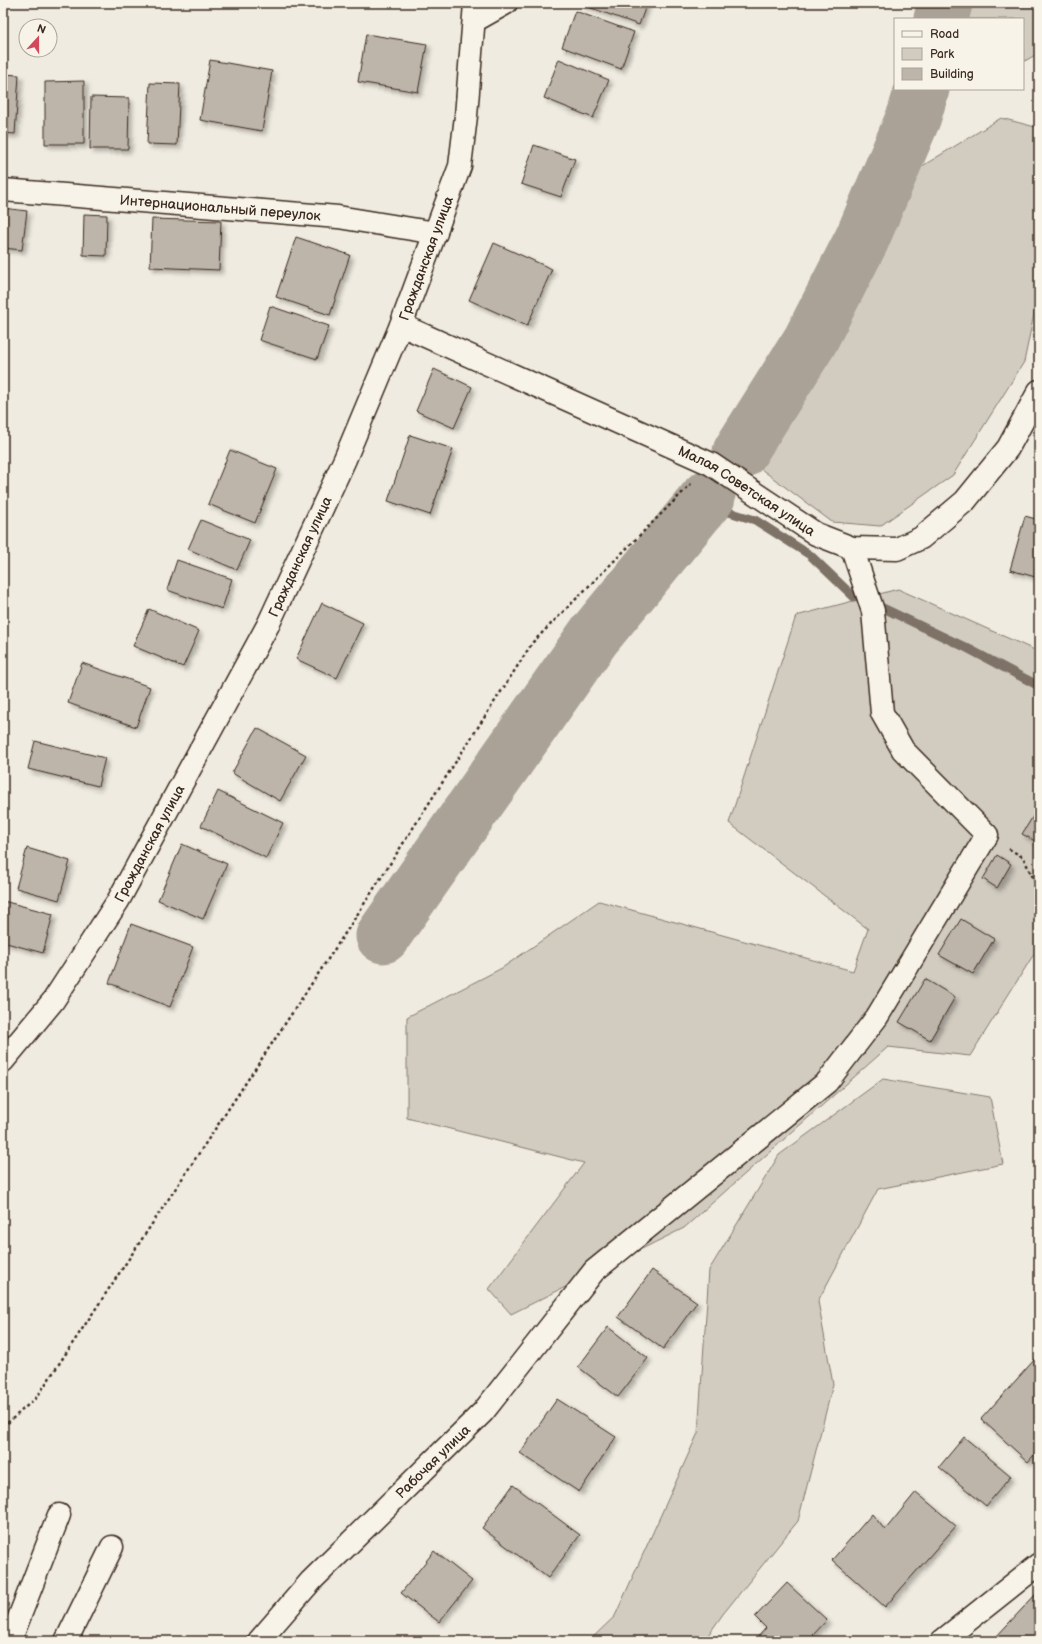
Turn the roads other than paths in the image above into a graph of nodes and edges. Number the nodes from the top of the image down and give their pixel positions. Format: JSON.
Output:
{"nodes":[{"id":1,"x":506,"y":3,"type":"edge"},
{"id":2,"x":474,"y":12,"type":"edge"},
{"id":3,"x":3,"y":190,"type":"edge"},
{"id":4,"x":436,"y":233,"type":"junction"},
{"id":5,"x":402,"y":325,"type":"junction"},
{"id":6,"x":1039,"y":391,"type":"edge"},
{"id":7,"x":852,"y":548,"type":"junction"},
{"id":8,"x":3,"y":1061,"type":"edge"},
{"id":9,"x":59,"y":1515,"type":"dead end"},
{"id":10,"x":112,"y":1547,"type":"dead end"},
{"id":11,"x":1039,"y":1564,"type":"edge"},
{"id":12,"x":10,"y":1641,"type":"edge"},
{"id":13,"x":66,"y":1641,"type":"edge"},
{"id":14,"x":259,"y":1641,"type":"edge"},
{"id":15,"x":942,"y":1641,"type":"edge"}],
"edges":[{"from":1,"to":2,"type":"street"},
{"from":2,"to":4,"type":"street","name":"Гражданская улица"},
{"from":3,"to":4,"type":"street","name":"Интернациональный переулок"},
{"from":4,"to":5,"type":"street","name":"Гражданская улица"},
{"from":5,"to":7,"type":"street","name":"Малая Советская улица"},
{"from":5,"to":8,"type":"street","name":"Гражданская улица"},
{"from":6,"to":7,"type":"street","name":"Малая Советская улица"},
{"from":7,"to":14,"type":"street","name":"Рабочая улица"},
{"from":9,"to":12,"type":"street"},
{"from":10,"to":13,"type":"street"},
{"from":11,"to":15,"type":"street"}]}
